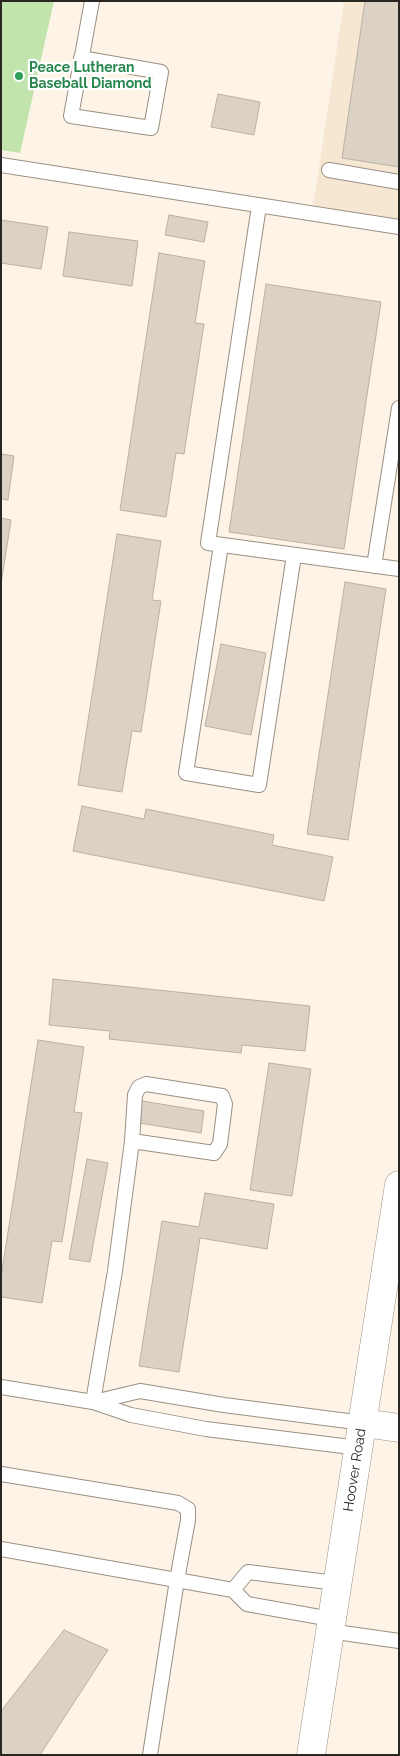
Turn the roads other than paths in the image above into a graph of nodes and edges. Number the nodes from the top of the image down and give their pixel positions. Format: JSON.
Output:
{"nodes":[{"id":1,"x":92,"y":1,"type":"edge"},
{"id":2,"x":81,"y":58,"type":"junction"},
{"id":3,"x":1,"y":165,"type":"edge"},
{"id":4,"x":329,"y":170,"type":"dead end"},
{"id":5,"x":399,"y":182,"type":"edge"},
{"id":6,"x":260,"y":206,"type":"junction"},
{"id":7,"x":399,"y":227,"type":"edge"},
{"id":8,"x":399,"y":408,"type":"edge"},
{"id":9,"x":221,"y":545,"type":"junction"},
{"id":10,"x":294,"y":555,"type":"junction"},
{"id":11,"x":374,"y":566,"type":"junction"},
{"id":12,"x":399,"y":569,"type":"edge"},
{"id":13,"x":132,"y":1141,"type":"junction"},
{"id":14,"x":399,"y":1185,"type":"edge"},
{"id":15,"x":393,"y":1263,"type":"edge"},
{"id":16,"x":1,"y":1387,"type":"edge"},
{"id":17,"x":93,"y":1402,"type":"junction"},
{"id":18,"x":399,"y":1428,"type":"edge"},
{"id":19,"x":361,"y":1435,"type":"junction"},
{"id":20,"x":1,"y":1474,"type":"edge"},
{"id":21,"x":1,"y":1549,"type":"edge"},
{"id":22,"x":177,"y":1580,"type":"junction"},
{"id":23,"x":336,"y":1583,"type":"junction"},
{"id":24,"x":233,"y":1590,"type":"junction"},
{"id":25,"x":330,"y":1625,"type":"junction"},
{"id":26,"x":399,"y":1641,"type":"edge"},
{"id":27,"x":315,"y":1754,"type":"edge"},
{"id":28,"x":150,"y":1755,"type":"edge"}],
"edges":[{"from":1,"to":2,"type":"lane"},
{"from":2,"to":2,"type":"lane"},
{"from":3,"to":6,"type":"lane"},
{"from":4,"to":5,"type":"lane"},
{"from":6,"to":7,"type":"lane"},
{"from":6,"to":9,"type":"lane"},
{"from":8,"to":11,"type":"lane"},
{"from":9,"to":10,"type":"lane"},
{"from":9,"to":10,"type":"lane"},
{"from":10,"to":11,"type":"lane"},
{"from":11,"to":12,"type":"lane"},
{"from":13,"to":13,"type":"lane"},
{"from":13,"to":17,"type":"lane"},
{"from":14,"to":15,"type":"main road","name":"Hoover Road"},
{"from":15,"to":19,"type":"main road","name":"Hoover Road"},
{"from":16,"to":17,"type":"lane"},
{"from":17,"to":19,"type":"lane"},
{"from":17,"to":19,"type":"lane"},
{"from":18,"to":19,"type":"main road"},
{"from":19,"to":23,"type":"main road","name":"Hoover Road"},
{"from":20,"to":22,"type":"lane"},
{"from":21,"to":22,"type":"lane"},
{"from":22,"to":24,"type":"lane"},
{"from":22,"to":28,"type":"lane"},
{"from":23,"to":24,"type":"lane"},
{"from":23,"to":25,"type":"main road","name":"Hoover Road"},
{"from":24,"to":25,"type":"lane"},
{"from":25,"to":26,"type":"lane"},
{"from":25,"to":27,"type":"main road","name":"Hoover Road"}]}
